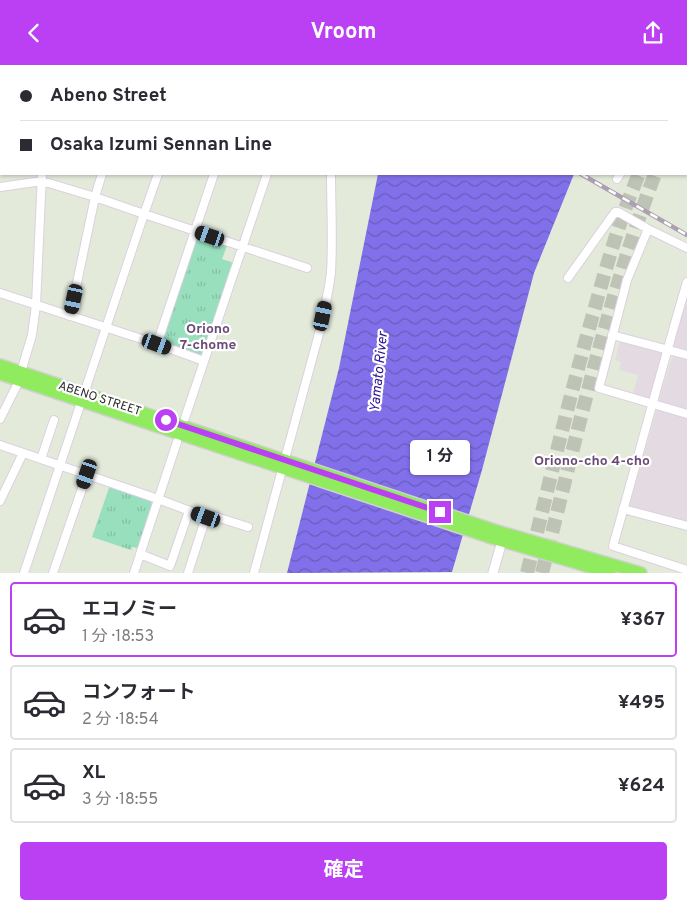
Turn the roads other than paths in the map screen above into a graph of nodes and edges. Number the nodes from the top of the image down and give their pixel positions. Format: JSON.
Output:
{"nodes":[{"id":1,"x":102,"y":175,"type":"edge"},
{"id":2,"x":158,"y":175,"type":"edge"},
{"id":3,"x":214,"y":175,"type":"edge"},
{"id":4,"x":267,"y":175,"type":"edge"},
{"id":5,"x":331,"y":175,"type":"edge"},
{"id":6,"x":42,"y":177,"type":"edge"},
{"id":7,"x":0,"y":187,"type":"edge"},
{"id":8,"x":95,"y":197,"type":"junction"},
{"id":9,"x":144,"y":214,"type":"junction"},
{"id":10,"x":648,"y":229,"type":"junction"},
{"id":11,"x":194,"y":231,"type":"junction"},
{"id":12,"x":243,"y":247,"type":"junction"},
{"id":13,"x":687,"y":248,"type":"edge"},
{"id":14,"x":307,"y":268,"type":"dead end"},
{"id":15,"x":568,"y":278,"type":"dead end"},
{"id":16,"x":687,"y":282,"type":"edge"},
{"id":17,"x":0,"y":293,"type":"edge"},
{"id":18,"x":36,"y":305,"type":"junction"},
{"id":19,"x":70,"y":316,"type":"junction"},
{"id":20,"x":105,"y":329,"type":"junction"},
{"id":21,"x":612,"y":335,"type":"junction"},
{"id":22,"x":157,"y":344,"type":"junction"},
{"id":23,"x":667,"y":349,"type":"junction"},
{"id":24,"x":687,"y":355,"type":"edge"},
{"id":25,"x":204,"y":361,"type":"junction"},
{"id":26,"x":0,"y":365,"type":"edge"},
{"id":27,"x":0,"y":374,"type":"edge"},
{"id":28,"x":20,"y":376,"type":"junction"},
{"id":29,"x":82,"y":396,"type":"junction"},
{"id":30,"x":652,"y":404,"type":"junction"},
{"id":31,"x":687,"y":414,"type":"edge"},
{"id":32,"x":185,"y":417,"type":"dead end"},
{"id":33,"x":0,"y":419,"type":"edge"},
{"id":34,"x":54,"y":420,"type":"dead end"},
{"id":35,"x":177,"y":443,"type":"dead end"},
{"id":36,"x":0,"y":445,"type":"edge"},
{"id":37,"x":23,"y":453,"type":"junction"},
{"id":38,"x":41,"y":459,"type":"junction"},
{"id":39,"x":60,"y":465,"type":"junction"},
{"id":40,"x":288,"y":465,"type":"junction"},
{"id":41,"x":87,"y":474,"type":"junction"},
{"id":42,"x":158,"y":499,"type":"junction"},
{"id":43,"x":0,"y":501,"type":"edge"},
{"id":44,"x":623,"y":509,"type":"junction"},
{"id":45,"x":189,"y":511,"type":"junction"},
{"id":46,"x":206,"y":517,"type":"junction"},
{"id":47,"x":687,"y":526,"type":"edge"},
{"id":48,"x":248,"y":527,"type":"dead end"},
{"id":49,"x":498,"y":538,"type":"junction"},
{"id":50,"x":140,"y":554,"type":"junction"},
{"id":51,"x":687,"y":569,"type":"edge"},
{"id":52,"x":24,"y":573,"type":"edge"},
{"id":53,"x":53,"y":573,"type":"edge"},
{"id":54,"x":134,"y":573,"type":"edge"},
{"id":55,"x":188,"y":573,"type":"edge"},
{"id":56,"x":254,"y":573,"type":"edge"},
{"id":57,"x":493,"y":573,"type":"edge"},
{"id":58,"x":610,"y":573,"type":"edge"},
{"id":59,"x":641,"y":573,"type":"edge"}],
"edges":[{"from":1,"to":8,"type":"street"},
{"from":2,"to":9,"type":"street"},
{"from":3,"to":11,"type":"street"},
{"from":4,"to":12,"type":"street"},
{"from":5,"to":40,"type":"street"},
{"from":6,"to":7,"type":"street"},
{"from":6,"to":8,"type":"street"},
{"from":6,"to":18,"type":"street"},
{"from":8,"to":9,"type":"street"},
{"from":8,"to":19,"type":"street"},
{"from":9,"to":11,"type":"street"},
{"from":9,"to":20,"type":"street"},
{"from":10,"to":13,"type":"street"},
{"from":10,"to":15,"type":"street"},
{"from":10,"to":21,"type":"street"},
{"from":11,"to":12,"type":"street"},
{"from":11,"to":22,"type":"street"},
{"from":12,"to":14,"type":"street"},
{"from":12,"to":25,"type":"street"},
{"from":16,"to":23,"type":"street"},
{"from":17,"to":18,"type":"street"},
{"from":18,"to":19,"type":"street"},
{"from":18,"to":28,"type":"street"},
{"from":19,"to":20,"type":"street"},
{"from":20,"to":22,"type":"street"},
{"from":20,"to":29,"type":"street"},
{"from":21,"to":23,"type":"street"},
{"from":21,"to":30,"type":"street"},
{"from":22,"to":25,"type":"street"},
{"from":23,"to":24,"type":"street"},
{"from":23,"to":30,"type":"street"},
{"from":25,"to":32,"type":"street"},
{"from":26,"to":28,"type":"main road","name":"ABENO STREET"},
{"from":27,"to":28,"type":"main road","name":"ABENO STREET"},
{"from":28,"to":29,"type":"main road","name":"ABENO STREET"},
{"from":28,"to":33,"type":"street"},
{"from":29,"to":39,"type":"street"},
{"from":29,"to":40,"type":"main road","name":"ABENO STREET"},
{"from":30,"to":31,"type":"street"},
{"from":30,"to":44,"type":"street"},
{"from":34,"to":38,"type":"street"},
{"from":35,"to":42,"type":"street"},
{"from":36,"to":37,"type":"street"},
{"from":37,"to":38,"type":"street"},
{"from":37,"to":43,"type":"street"},
{"from":38,"to":39,"type":"street"},
{"from":39,"to":41,"type":"street"},
{"from":39,"to":52,"type":"street"},
{"from":40,"to":49,"type":"main road","name":"ABENO STREET"},
{"from":40,"to":56,"type":"street"},
{"from":41,"to":42,"type":"street"},
{"from":41,"to":53,"type":"street"},
{"from":42,"to":45,"type":"street"},
{"from":42,"to":50,"type":"street"},
{"from":44,"to":47,"type":"street"},
{"from":44,"to":51,"type":"street"},
{"from":45,"to":46,"type":"street"},
{"from":45,"to":50,"type":"street"},
{"from":46,"to":48,"type":"street"},
{"from":46,"to":55,"type":"street"},
{"from":49,"to":57,"type":"street"},
{"from":49,"to":58,"type":"main road"},
{"from":49,"to":59,"type":"main road"},
{"from":50,"to":54,"type":"street"}]}
